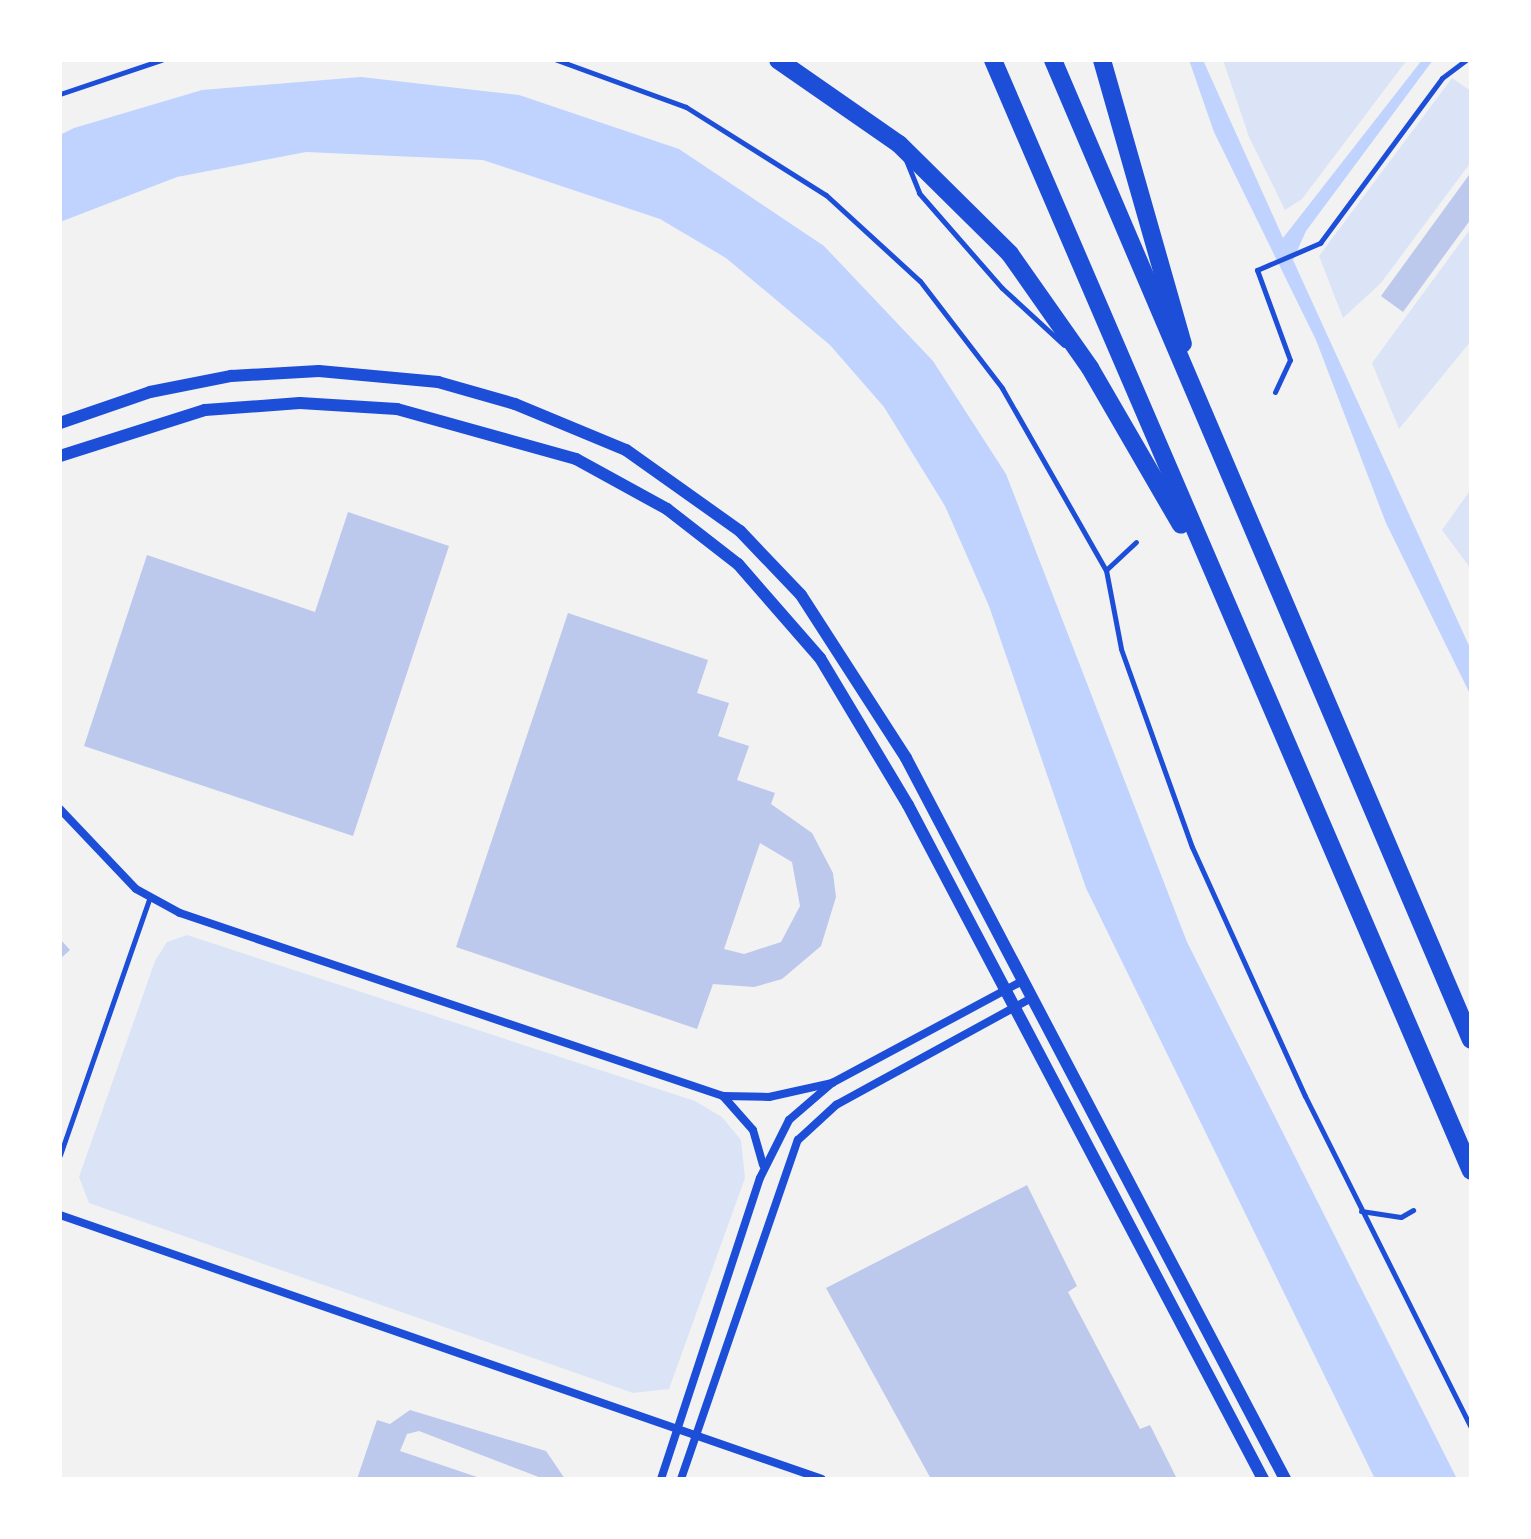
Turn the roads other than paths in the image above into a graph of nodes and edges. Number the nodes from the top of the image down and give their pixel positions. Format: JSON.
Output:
{"nodes":[{"id":1,"x":161,"y":60,"type":"edge"},
{"id":2,"x":557,"y":60,"type":"edge"},
{"id":3,"x":778,"y":60,"type":"edge"},
{"id":4,"x":993,"y":60,"type":"edge"},
{"id":5,"x":1053,"y":60,"type":"edge"},
{"id":6,"x":1102,"y":60,"type":"edge"},
{"id":7,"x":1466,"y":60,"type":"edge"},
{"id":8,"x":60,"y":94,"type":"edge"},
{"id":9,"x":899,"y":144,"type":"junction"},
{"id":10,"x":1090,"y":368,"type":"junction"},
{"id":11,"x":1275,"y":392,"type":"dead end"},
{"id":12,"x":1200,"y":409,"type":"junction"},
{"id":13,"x":60,"y":423,"type":"edge"},
{"id":14,"x":60,"y":456,"type":"edge"},
{"id":15,"x":1136,"y":542,"type":"dead end"},
{"id":16,"x":1205,"y":562,"type":"junction"},
{"id":17,"x":1106,"y":570,"type":"junction"},
{"id":18,"x":60,"y":809,"type":"edge"},
{"id":19,"x":149,"y":899,"type":"junction"},
{"id":20,"x":1024,"y":980,"type":"junction"},
{"id":21,"x":1006,"y":989,"type":"junction"},
{"id":22,"x":1033,"y":997,"type":"junction"},
{"id":23,"x":1015,"y":1006,"type":"junction"},
{"id":24,"x":1471,"y":1040,"type":"edge"},
{"id":25,"x":832,"y":1083,"type":"junction"},
{"id":26,"x":723,"y":1096,"type":"junction"},
{"id":27,"x":60,"y":1155,"type":"edge"},
{"id":28,"x":764,"y":1169,"type":"junction"},
{"id":29,"x":1471,"y":1171,"type":"edge"},
{"id":30,"x":1413,"y":1210,"type":"dead end"},
{"id":31,"x":1360,"y":1211,"type":"junction"},
{"id":32,"x":60,"y":1215,"type":"edge"},
{"id":33,"x":1471,"y":1427,"type":"edge"},
{"id":34,"x":678,"y":1428,"type":"junction"},
{"id":35,"x":696,"y":1434,"type":"junction"},
{"id":36,"x":661,"y":1479,"type":"edge"},
{"id":37,"x":681,"y":1479,"type":"edge"},
{"id":38,"x":822,"y":1479,"type":"edge"},
{"id":39,"x":1263,"y":1479,"type":"edge"},
{"id":40,"x":1285,"y":1479,"type":"edge"}],
"edges":[{"from":1,"to":8,"type":"lane"},
{"from":2,"to":17,"type":"lane"},
{"from":3,"to":9,"type":"highway"},
{"from":4,"to":16,"type":"highway"},
{"from":5,"to":12,"type":"highway"},
{"from":6,"to":12,"type":"highway"},
{"from":7,"to":11,"type":"lane"},
{"from":9,"to":10,"type":"highway"},
{"from":9,"to":10,"type":"lane"},
{"from":10,"to":16,"type":"highway"},
{"from":12,"to":24,"type":"highway"},
{"from":13,"to":20,"type":"street"},
{"from":14,"to":21,"type":"street"},
{"from":15,"to":17,"type":"lane"},
{"from":16,"to":29,"type":"highway"},
{"from":17,"to":31,"type":"lane"},
{"from":18,"to":19,"type":"street"},
{"from":19,"to":26,"type":"street"},
{"from":19,"to":27,"type":"lane"},
{"from":20,"to":21,"type":"street"},
{"from":20,"to":22,"type":"street"},
{"from":21,"to":23,"type":"street"},
{"from":21,"to":25,"type":"street"},
{"from":22,"to":23,"type":"street"},
{"from":22,"to":40,"type":"street"},
{"from":23,"to":35,"type":"street"},
{"from":23,"to":39,"type":"street"},
{"from":25,"to":26,"type":"street"},
{"from":25,"to":28,"type":"street"},
{"from":26,"to":28,"type":"street"},
{"from":28,"to":34,"type":"street"},
{"from":30,"to":31,"type":"lane"},
{"from":31,"to":33,"type":"lane"},
{"from":32,"to":34,"type":"street"},
{"from":34,"to":35,"type":"street"},
{"from":34,"to":36,"type":"street"},
{"from":35,"to":37,"type":"street"},
{"from":35,"to":38,"type":"street"}]}
